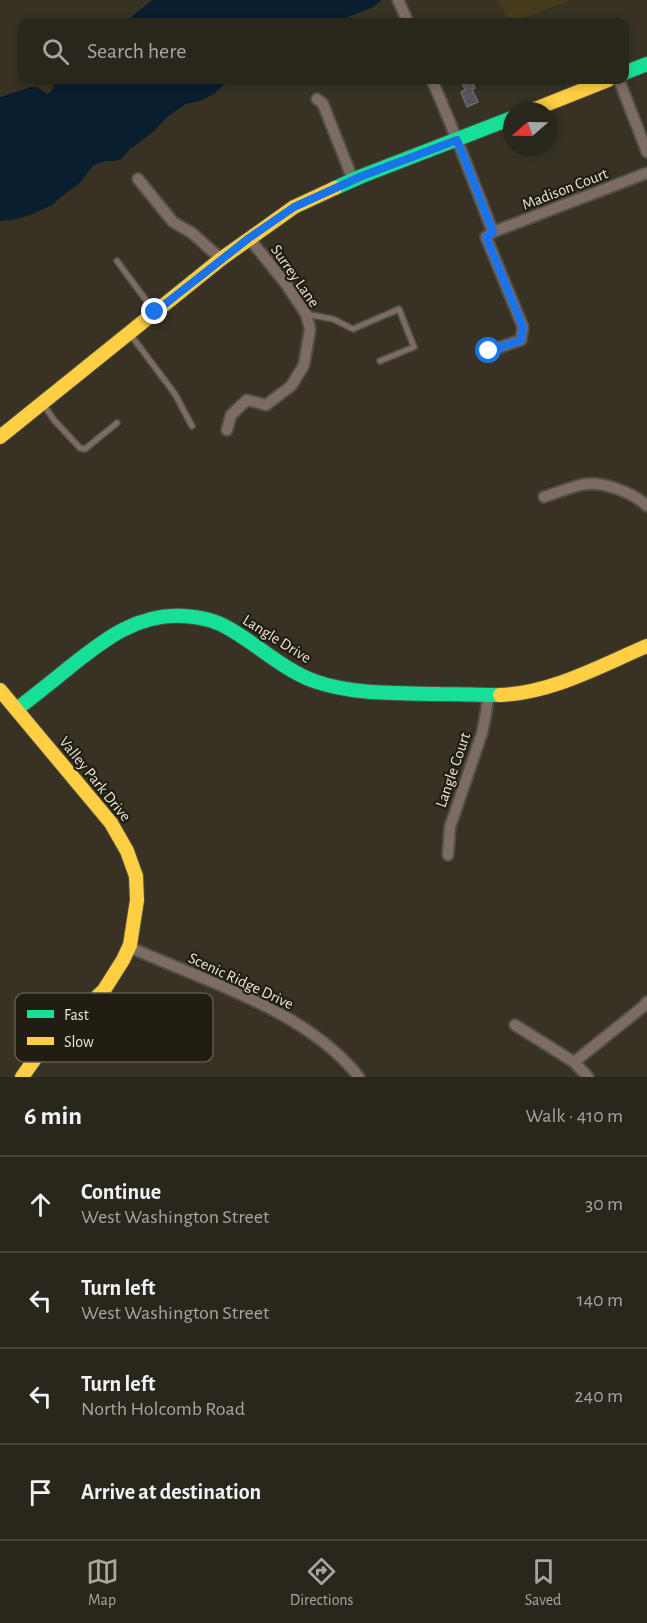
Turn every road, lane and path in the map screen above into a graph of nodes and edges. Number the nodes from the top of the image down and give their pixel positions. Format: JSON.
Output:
{"nodes":[{"id":1,"x":398,"y":0,"type":"edge"},
{"id":2,"x":406,"y":18,"type":"edge"},
{"id":3,"x":647,"y":64,"type":"edge"},
{"id":4,"x":629,"y":71,"type":"edge"},
{"id":5,"x":434,"y":84,"type":"edge"},
{"id":6,"x":598,"y":84,"type":"edge"},
{"id":7,"x":621,"y":84,"type":"edge"},
{"id":8,"x":317,"y":99,"type":"dead end"},
{"id":9,"x":553,"y":102,"type":"edge"},
{"id":10,"x":503,"y":122,"type":"edge"},
{"id":11,"x":457,"y":140,"type":"junction"},
{"id":12,"x":647,"y":152,"type":"edge"},
{"id":13,"x":647,"y":173,"type":"edge"},
{"id":14,"x":138,"y":179,"type":"dead end"},
{"id":15,"x":353,"y":180,"type":"junction"},
{"id":16,"x":493,"y":232,"type":"junction"},
{"id":17,"x":249,"y":238,"type":"junction"},
{"id":18,"x":221,"y":259,"type":"junction"},
{"id":19,"x":117,"y":261,"type":"dead end"},
{"id":20,"x":155,"y":312,"type":"junction"},
{"id":21,"x":306,"y":314,"type":"junction"},
{"id":22,"x":129,"y":333,"type":"junction"},
{"id":23,"x":489,"y":351,"type":"dead end"},
{"id":24,"x":380,"y":361,"type":"dead end"},
{"id":25,"x":42,"y":403,"type":"junction"},
{"id":26,"x":117,"y":423,"type":"dead end"},
{"id":27,"x":192,"y":426,"type":"dead end"},
{"id":28,"x":226,"y":430,"type":"dead end"},
{"id":29,"x":0,"y":437,"type":"edge"},
{"id":30,"x":544,"y":497,"type":"dead end"},
{"id":31,"x":647,"y":506,"type":"edge"},
{"id":32,"x":647,"y":646,"type":"edge"},
{"id":33,"x":0,"y":690,"type":"edge"},
{"id":34,"x":488,"y":695,"type":"junction"},
{"id":35,"x":18,"y":709,"type":"junction"},
{"id":36,"x":448,"y":855,"type":"dead end"},
{"id":37,"x":129,"y":948,"type":"junction"},
{"id":38,"x":101,"y":993,"type":"edge"},
{"id":39,"x":646,"y":1005,"type":"edge"},
{"id":40,"x":515,"y":1025,"type":"dead end"},
{"id":41,"x":32,"y":1062,"type":"edge"},
{"id":42,"x":574,"y":1062,"type":"junction"},
{"id":43,"x":22,"y":1077,"type":"edge"},
{"id":44,"x":359,"y":1077,"type":"edge"},
{"id":45,"x":588,"y":1077,"type":"edge"}],
"edges":[{"from":1,"to":2,"type":"street"},
{"from":3,"to":4,"type":"street"},
{"from":5,"to":11,"type":"street"},
{"from":6,"to":9,"type":"street"},
{"from":7,"to":12,"type":"street"},
{"from":8,"to":15,"type":"street"},
{"from":10,"to":11,"type":"street"},
{"from":11,"to":15,"type":"street"},
{"from":11,"to":16,"type":"street"},
{"from":13,"to":16,"type":"street","name":"Madison Court"},
{"from":14,"to":18,"type":"street"},
{"from":15,"to":17,"type":"street"},
{"from":16,"to":23,"type":"street"},
{"from":17,"to":18,"type":"street"},
{"from":17,"to":21,"type":"street","name":"Surrey Lane"},
{"from":18,"to":20,"type":"street"},
{"from":19,"to":20,"type":"lane"},
{"from":20,"to":22,"type":"street"},
{"from":21,"to":24,"type":"lane"},
{"from":21,"to":28,"type":"street","name":"Surrey Lane"},
{"from":22,"to":25,"type":"street"},
{"from":22,"to":27,"type":"lane"},
{"from":25,"to":26,"type":"lane"},
{"from":25,"to":29,"type":"street"},
{"from":30,"to":31,"type":"street"},
{"from":32,"to":34,"type":"street","name":"Langle Drive"},
{"from":33,"to":35,"type":"street","name":"Valley Park Drive"},
{"from":34,"to":35,"type":"street","name":"Langle Drive"},
{"from":34,"to":36,"type":"street","name":"Langle Court"},
{"from":35,"to":37,"type":"street","name":"Valley Park Drive"},
{"from":37,"to":38,"type":"street","name":"Valley Park Drive"},
{"from":37,"to":44,"type":"street","name":"Scenic Ridge Drive"},
{"from":39,"to":42,"type":"street"},
{"from":40,"to":42,"type":"street"},
{"from":41,"to":43,"type":"street","name":"Valley Park Drive"},
{"from":42,"to":45,"type":"street"}]}
